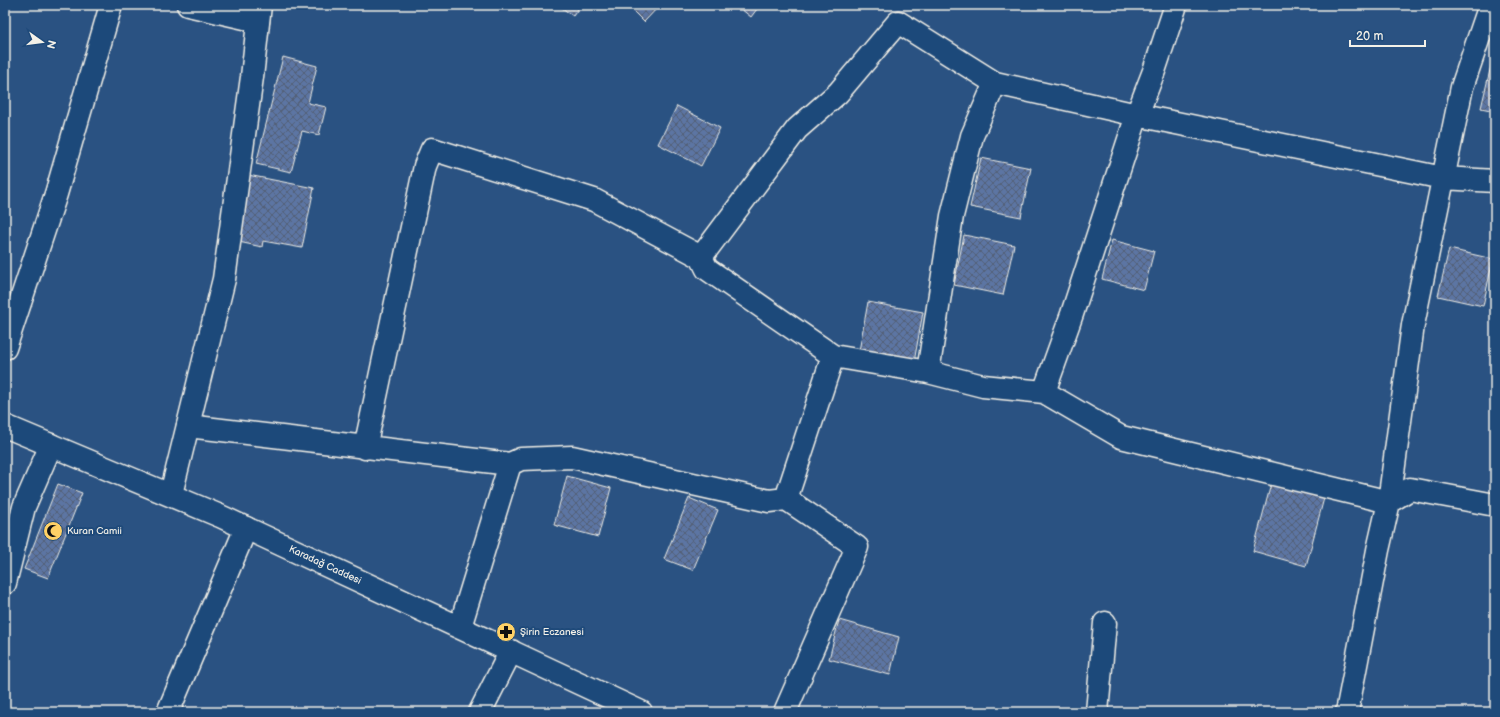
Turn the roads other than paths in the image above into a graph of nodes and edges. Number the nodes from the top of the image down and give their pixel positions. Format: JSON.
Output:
{"nodes":[{"id":1,"x":111,"y":5,"type":"edge"},
{"id":2,"x":188,"y":5,"type":"edge"},
{"id":3,"x":1176,"y":5,"type":"edge"},
{"id":4,"x":1490,"y":5,"type":"edge"},
{"id":5,"x":259,"y":13,"type":"edge"},
{"id":6,"x":995,"y":82,"type":"junction"},
{"id":7,"x":1137,"y":115,"type":"junction"},
{"id":8,"x":1443,"y":178,"type":"junction"},
{"id":9,"x":1495,"y":181,"type":"edge"},
{"id":10,"x":701,"y":257,"type":"junction"},
{"id":11,"x":5,"y":348,"type":"edge"},
{"id":12,"x":833,"y":356,"type":"junction"},
{"id":13,"x":928,"y":372,"type":"junction"},
{"id":14,"x":1044,"y":392,"type":"junction"},
{"id":15,"x":5,"y":426,"type":"edge"},
{"id":16,"x":188,"y":426,"type":"junction"},
{"id":17,"x":51,"y":444,"type":"junction"},
{"id":18,"x":365,"y":448,"type":"junction"},
{"id":19,"x":510,"y":464,"type":"junction"},
{"id":20,"x":170,"y":494,"type":"junction"},
{"id":21,"x":786,"y":500,"type":"junction"},
{"id":22,"x":1389,"y":502,"type":"junction"},
{"id":23,"x":1495,"y":505,"type":"edge"},
{"id":24,"x":246,"y":528,"type":"junction"},
{"id":25,"x":5,"y":583,"type":"edge"},
{"id":26,"x":1105,"y":623,"type":"dead end"},
{"id":27,"x":460,"y":627,"type":"junction"},
{"id":28,"x":511,"y":651,"type":"junction"},
{"id":29,"x":168,"y":712,"type":"edge"},
{"id":30,"x":480,"y":712,"type":"edge"},
{"id":31,"x":642,"y":712,"type":"edge"},
{"id":32,"x":785,"y":712,"type":"edge"},
{"id":33,"x":1097,"y":712,"type":"edge"},
{"id":34,"x":1346,"y":712,"type":"edge"}],
"edges":[{"from":1,"to":11,"type":"street"},
{"from":2,"to":5,"type":"street"},
{"from":3,"to":7,"type":"street"},
{"from":4,"to":8,"type":"street"},
{"from":5,"to":16,"type":"street"},
{"from":6,"to":7,"type":"street"},
{"from":6,"to":10,"type":"street"},
{"from":6,"to":13,"type":"street"},
{"from":7,"to":8,"type":"street"},
{"from":7,"to":14,"type":"street"},
{"from":8,"to":9,"type":"street"},
{"from":8,"to":22,"type":"street"},
{"from":10,"to":12,"type":"street"},
{"from":10,"to":18,"type":"street"},
{"from":12,"to":13,"type":"street"},
{"from":12,"to":21,"type":"street"},
{"from":13,"to":14,"type":"street"},
{"from":14,"to":22,"type":"street"},
{"from":15,"to":17,"type":"street","name":"Karadağ Caddesi"},
{"from":16,"to":18,"type":"street"},
{"from":16,"to":20,"type":"street"},
{"from":17,"to":20,"type":"street","name":"Karadağ Caddesi"},
{"from":17,"to":25,"type":"street"},
{"from":18,"to":19,"type":"street"},
{"from":19,"to":21,"type":"street"},
{"from":19,"to":27,"type":"street"},
{"from":20,"to":24,"type":"street","name":"Karadağ Caddesi"},
{"from":21,"to":32,"type":"street"},
{"from":22,"to":23,"type":"street"},
{"from":22,"to":34,"type":"street"},
{"from":24,"to":27,"type":"street","name":"Karadağ Caddesi"},
{"from":24,"to":29,"type":"street"},
{"from":26,"to":33,"type":"street"},
{"from":27,"to":28,"type":"street","name":"Karadağ Caddesi"},
{"from":28,"to":30,"type":"street"},
{"from":28,"to":31,"type":"street","name":"Karadağ Caddesi"}]}
